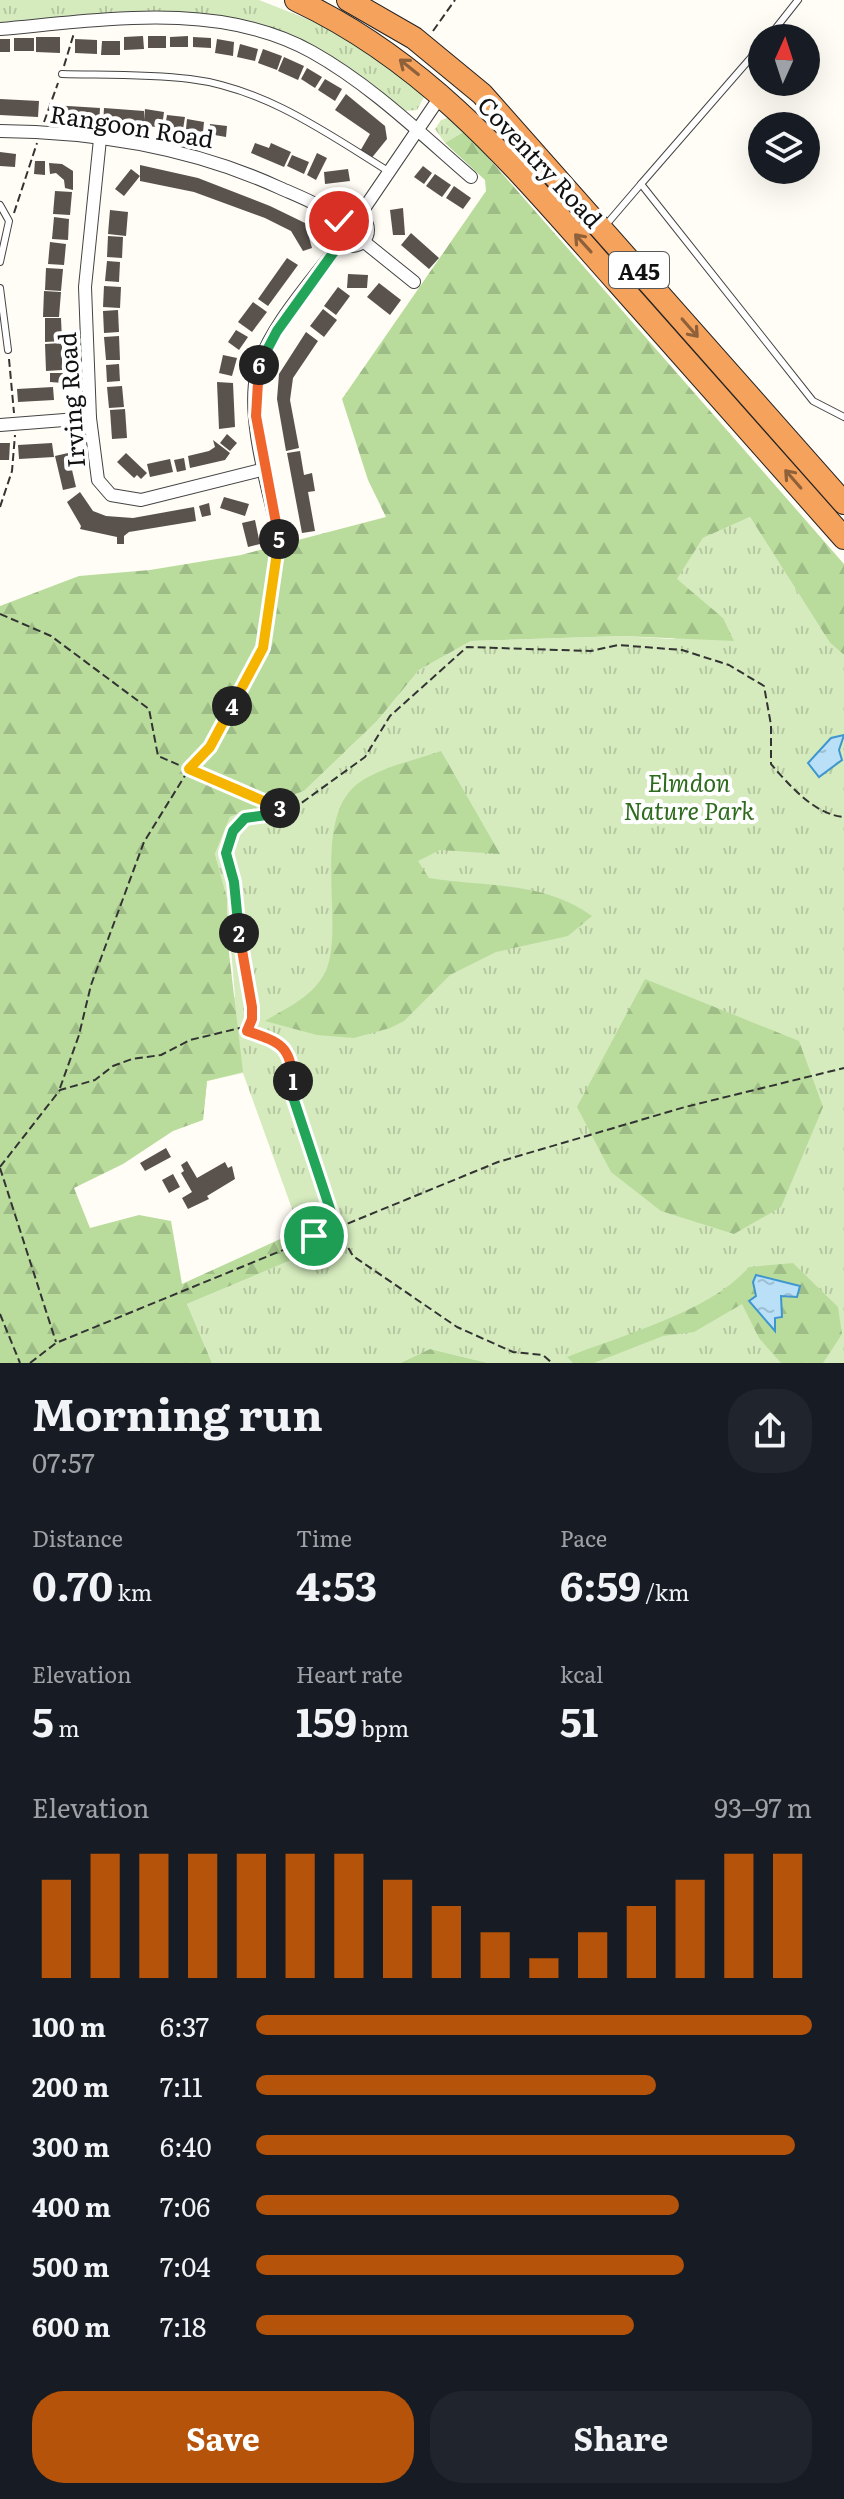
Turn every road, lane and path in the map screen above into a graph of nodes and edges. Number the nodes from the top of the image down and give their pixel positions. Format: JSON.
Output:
{"nodes":[{"id":1,"x":296,"y":0,"type":"edge"},
{"id":2,"x":348,"y":0,"type":"edge"},
{"id":3,"x":455,"y":0,"type":"edge"},
{"id":4,"x":798,"y":0,"type":"edge"},
{"id":5,"x":779,"y":24,"type":"edge"},
{"id":6,"x":76,"y":27,"type":"dead end"},
{"id":7,"x":0,"y":29,"type":"edge"},
{"id":8,"x":431,"y":35,"type":"dead end"},
{"id":9,"x":748,"y":61,"type":"edge"},
{"id":10,"x":62,"y":74,"type":"junction"},
{"id":11,"x":442,"y":94,"type":"junction"},
{"id":12,"x":0,"y":131,"type":"edge"},
{"id":13,"x":40,"y":131,"type":"junction"},
{"id":14,"x":417,"y":131,"type":"junction"},
{"id":15,"x":100,"y":139,"type":"junction"},
{"id":16,"x":389,"y":172,"type":"junction"},
{"id":17,"x":471,"y":177,"type":"dead end"},
{"id":18,"x":641,"y":184,"type":"junction"},
{"id":19,"x":0,"y":205,"type":"edge"},
{"id":20,"x":359,"y":216,"type":"junction"},
{"id":21,"x":9,"y":221,"type":"junction"},
{"id":22,"x":339,"y":221,"type":"junction"},
{"id":23,"x":602,"y":229,"type":"junction"},
{"id":24,"x":363,"y":241,"type":"junction"},
{"id":25,"x":341,"y":242,"type":"junction"},
{"id":26,"x":0,"y":262,"type":"edge"},
{"id":27,"x":414,"y":282,"type":"dead end"},
{"id":28,"x":0,"y":288,"type":"edge"},
{"id":29,"x":8,"y":350,"type":"dead end"},
{"id":30,"x":844,"y":417,"type":"edge"},
{"id":31,"x":90,"y":418,"type":"junction"},
{"id":32,"x":0,"y":425,"type":"edge"},
{"id":33,"x":265,"y":469,"type":"junction"},
{"id":34,"x":844,"y":503,"type":"edge"},
{"id":35,"x":279,"y":537,"type":"joint"},
{"id":36,"x":844,"y":538,"type":"edge"},
{"id":37,"x":0,"y":614,"type":"edge"},
{"id":38,"x":189,"y":769,"type":"junction"},
{"id":39,"x":289,"y":812,"type":"junction"},
{"id":40,"x":844,"y":817,"type":"edge"},
{"id":41,"x":247,"y":1031,"type":"junction"},
{"id":42,"x":844,"y":1068,"type":"edge"},
{"id":43,"x":60,"y":1090,"type":"junction"},
{"id":44,"x":0,"y":1167,"type":"edge"},
{"id":45,"x":336,"y":1227,"type":"junction"},
{"id":46,"x":0,"y":1314,"type":"edge"},
{"id":47,"x":56,"y":1343,"type":"junction"},
{"id":48,"x":20,"y":1363,"type":"edge"},
{"id":49,"x":30,"y":1363,"type":"edge"},
{"id":50,"x":552,"y":1363,"type":"edge"}],
"edges":[{"from":11,"to":1,"type":"highway","name":"Coventry Road","number":"A45","one_way":true},
{"from":2,"to":23,"type":"highway","name":"Coventry Road","number":"A45"},
{"from":3,"to":8,"type":"path"},
{"from":4,"to":5,"type":"lane"},
{"from":6,"to":10,"type":"path"},
{"from":7,"to":14,"type":"street"},
{"from":9,"to":18,"type":"lane"},
{"from":10,"to":13,"type":"path"},
{"from":10,"to":16,"type":"lane"},
{"from":11,"to":14,"type":"street"},
{"from":36,"to":11,"type":"highway","name":"Coventry Road","number":"A45","one_way":true},
{"from":12,"to":13,"type":"street","name":"Rangoon Road"},
{"from":13,"to":15,"type":"street","name":"Rangoon Road"},
{"from":13,"to":21,"type":"path"},
{"from":14,"to":16,"type":"street"},
{"from":14,"to":17,"type":"street"},
{"from":15,"to":22,"type":"street","name":"Rangoon Road"},
{"from":15,"to":31,"type":"street","name":"Irving Road"},
{"from":16,"to":20,"type":"street"},
{"from":18,"to":23,"type":"lane"},
{"from":18,"to":30,"type":"lane"},
{"from":19,"to":21,"type":"lane"},
{"from":20,"to":22,"type":"street"},
{"from":20,"to":24,"type":"street"},
{"from":21,"to":26,"type":"lane"},
{"from":22,"to":25,"type":"street"},
{"from":23,"to":34,"type":"highway","name":"Coventry Road","number":"A45","one_way":true},
{"from":24,"to":25,"type":"street"},
{"from":24,"to":27,"type":"street"},
{"from":25,"to":33,"type":"street"},
{"from":28,"to":29,"type":"lane"},
{"from":31,"to":32,"type":"street"},
{"from":31,"to":33,"type":"street","name":"Irving Road"},
{"from":33,"to":35,"type":"street"},
{"from":35,"to":38,"type":"path"},
{"from":37,"to":38,"type":"path"},
{"from":38,"to":39,"type":"path"},
{"from":38,"to":43,"type":"path"},
{"from":39,"to":40,"type":"path"},
{"from":39,"to":41,"type":"path"},
{"from":41,"to":43,"type":"path"},
{"from":41,"to":45,"type":"path"},
{"from":42,"to":45,"type":"path"},
{"from":43,"to":44,"type":"path"},
{"from":44,"to":47,"type":"path"},
{"from":45,"to":47,"type":"path"},
{"from":45,"to":50,"type":"path"},
{"from":46,"to":48,"type":"path"},
{"from":47,"to":49,"type":"path"}]}
